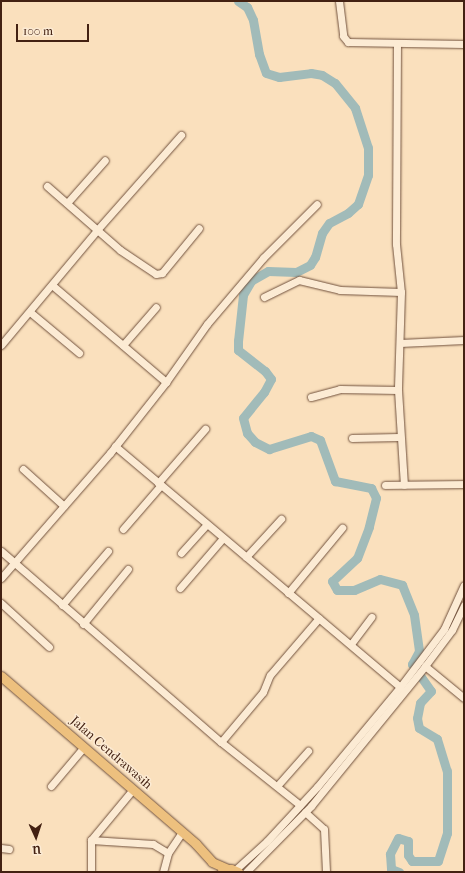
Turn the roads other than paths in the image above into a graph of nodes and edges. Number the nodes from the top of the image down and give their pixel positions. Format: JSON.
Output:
{"nodes":[{"id":1,"x":339,"y":1,"type":"edge"},
{"id":2,"x":397,"y":43,"type":"junction"},
{"id":3,"x":464,"y":44,"type":"edge"},
{"id":4,"x":181,"y":135,"type":"dead end"},
{"id":5,"x":105,"y":160,"type":"dead end"},
{"id":6,"x":47,"y":186,"type":"dead end"},
{"id":7,"x":67,"y":203,"type":"junction"},
{"id":8,"x":317,"y":204,"type":"dead end"},
{"id":9,"x":199,"y":228,"type":"dead end"},
{"id":10,"x":98,"y":230,"type":"junction"},
{"id":11,"x":52,"y":285,"type":"junction"},
{"id":12,"x":401,"y":292,"type":"junction"},
{"id":13,"x":264,"y":297,"type":"dead end"},
{"id":14,"x":156,"y":307,"type":"dead end"},
{"id":15,"x":30,"y":312,"type":"junction"},
{"id":16,"x":464,"y":340,"type":"edge"},
{"id":17,"x":400,"y":343,"type":"junction"},
{"id":18,"x":1,"y":345,"type":"edge"},
{"id":19,"x":123,"y":345,"type":"junction"},
{"id":20,"x":79,"y":353,"type":"dead end"},
{"id":21,"x":166,"y":382,"type":"junction"},
{"id":22,"x":398,"y":390,"type":"junction"},
{"id":23,"x":311,"y":397,"type":"dead end"},
{"id":24,"x":205,"y":429,"type":"dead end"},
{"id":25,"x":399,"y":437,"type":"junction"},
{"id":26,"x":352,"y":438,"type":"dead end"},
{"id":27,"x":115,"y":446,"type":"junction"},
{"id":28,"x":24,"y":470,"type":"dead end"},
{"id":29,"x":160,"y":484,"type":"junction"},
{"id":30,"x":464,"y":484,"type":"edge"},
{"id":31,"x":384,"y":485,"type":"dead end"},
{"id":32,"x":404,"y":485,"type":"junction"},
{"id":33,"x":64,"y":506,"type":"junction"},
{"id":34,"x":281,"y":519,"type":"dead end"},
{"id":35,"x":206,"y":524,"type":"junction"},
{"id":36,"x":342,"y":528,"type":"dead end"},
{"id":37,"x":124,"y":529,"type":"dead end"},
{"id":38,"x":223,"y":538,"type":"junction"},
{"id":39,"x":1,"y":551,"type":"edge"},
{"id":40,"x":108,"y":551,"type":"dead end"},
{"id":41,"x":181,"y":553,"type":"dead end"},
{"id":42,"x":246,"y":557,"type":"junction"},
{"id":43,"x":14,"y":563,"type":"junction"},
{"id":44,"x":128,"y":569,"type":"dead end"},
{"id":45,"x":1,"y":578,"type":"edge"},
{"id":46,"x":464,"y":585,"type":"edge"},
{"id":47,"x":180,"y":588,"type":"dead end"},
{"id":48,"x":288,"y":593,"type":"junction"},
{"id":49,"x":1,"y":603,"type":"edge"},
{"id":50,"x":464,"y":604,"type":"edge"},
{"id":51,"x":62,"y":605,"type":"junction"},
{"id":52,"x":371,"y":617,"type":"dead end"},
{"id":53,"x":319,"y":618,"type":"junction"},
{"id":54,"x":83,"y":624,"type":"junction"},
{"id":55,"x":350,"y":644,"type":"junction"},
{"id":56,"x":49,"y":647,"type":"dead end"},
{"id":57,"x":434,"y":649,"type":"junction"},
{"id":58,"x":421,"y":667,"type":"junction"},
{"id":59,"x":412,"y":675,"type":"junction"},
{"id":60,"x":1,"y":676,"type":"edge"},
{"id":61,"x":1,"y":681,"type":"edge"},
{"id":62,"x":400,"y":687,"type":"junction"},
{"id":63,"x":464,"y":698,"type":"edge"},
{"id":64,"x":221,"y":742,"type":"junction"},
{"id":65,"x":82,"y":749,"type":"junction"},
{"id":66,"x":308,"y":751,"type":"dead end"},
{"id":67,"x":51,"y":786,"type":"dead end"},
{"id":68,"x":277,"y":786,"type":"junction"},
{"id":69,"x":130,"y":793,"type":"junction"},
{"id":70,"x":143,"y":801,"type":"junction"},
{"id":71,"x":300,"y":805,"type":"junction"},
{"id":72,"x":305,"y":812,"type":"junction"},
{"id":73,"x":181,"y":834,"type":"junction"},
{"id":74,"x":91,"y":840,"type":"junction"},
{"id":75,"x":1,"y":848,"type":"edge"},
{"id":76,"x":9,"y":849,"type":"dead end"},
{"id":77,"x":168,"y":853,"type":"junction"},
{"id":78,"x":212,"y":862,"type":"junction"},
{"id":79,"x":231,"y":871,"type":"edge"},
{"id":80,"x":91,"y":872,"type":"edge"},
{"id":81,"x":163,"y":872,"type":"edge"},
{"id":82,"x":215,"y":872,"type":"edge"},
{"id":83,"x":246,"y":872,"type":"edge"},
{"id":84,"x":326,"y":872,"type":"edge"}],
"edges":[{"from":1,"to":2,"type":"street"},
{"from":2,"to":3,"type":"street"},
{"from":2,"to":12,"type":"street"},
{"from":4,"to":10,"type":"street"},
{"from":5,"to":7,"type":"street"},
{"from":6,"to":7,"type":"street"},
{"from":7,"to":10,"type":"street"},
{"from":8,"to":21,"type":"street"},
{"from":9,"to":10,"type":"street"},
{"from":10,"to":11,"type":"street"},
{"from":11,"to":15,"type":"street"},
{"from":11,"to":19,"type":"street"},
{"from":12,"to":13,"type":"street"},
{"from":12,"to":17,"type":"street"},
{"from":14,"to":19,"type":"street"},
{"from":15,"to":18,"type":"street"},
{"from":15,"to":20,"type":"street"},
{"from":16,"to":17,"type":"street"},
{"from":17,"to":22,"type":"street"},
{"from":19,"to":21,"type":"street"},
{"from":21,"to":27,"type":"street"},
{"from":22,"to":23,"type":"street"},
{"from":22,"to":25,"type":"street"},
{"from":24,"to":29,"type":"street"},
{"from":25,"to":26,"type":"street"},
{"from":25,"to":32,"type":"street"},
{"from":27,"to":29,"type":"street"},
{"from":27,"to":33,"type":"street"},
{"from":28,"to":33,"type":"street"},
{"from":29,"to":35,"type":"street"},
{"from":29,"to":37,"type":"street"},
{"from":30,"to":32,"type":"street"},
{"from":31,"to":32,"type":"street"},
{"from":33,"to":43,"type":"street"},
{"from":34,"to":42,"type":"street"},
{"from":35,"to":38,"type":"street"},
{"from":35,"to":41,"type":"street"},
{"from":36,"to":48,"type":"street"},
{"from":38,"to":42,"type":"street"},
{"from":38,"to":47,"type":"street"},
{"from":39,"to":43,"type":"street"},
{"from":40,"to":51,"type":"street"},
{"from":42,"to":48,"type":"street"},
{"from":43,"to":45,"type":"street"},
{"from":43,"to":51,"type":"street"},
{"from":44,"to":54,"type":"street"},
{"from":46,"to":57,"type":"street"},
{"from":48,"to":53,"type":"street"},
{"from":49,"to":56,"type":"street"},
{"from":50,"to":57,"type":"street"},
{"from":51,"to":54,"type":"street"},
{"from":52,"to":55,"type":"street"},
{"from":53,"to":55,"type":"street"},
{"from":53,"to":64,"type":"street"},
{"from":54,"to":64,"type":"street"},
{"from":55,"to":62,"type":"street"},
{"from":57,"to":58,"type":"street"},
{"from":58,"to":59,"type":"street"},
{"from":58,"to":63,"type":"street"},
{"from":59,"to":62,"type":"street"},
{"from":59,"to":72,"type":"street"},
{"from":60,"to":65,"type":"main road","name":"Jalan Cendrawasih"},
{"from":61,"to":65,"type":"main road","name":"Jalan Cendrawasih"},
{"from":62,"to":71,"type":"street"},
{"from":64,"to":68,"type":"street"},
{"from":65,"to":67,"type":"street"},
{"from":65,"to":69,"type":"main road","name":"Jalan Cendrawasih"},
{"from":65,"to":70,"type":"main road","name":"Jalan Cendrawasih"},
{"from":66,"to":68,"type":"street"},
{"from":68,"to":71,"type":"street"},
{"from":69,"to":70,"type":"main road","name":"Jalan Cendrawasih"},
{"from":69,"to":74,"type":"street"},
{"from":70,"to":73,"type":"main road","name":"Jalan Cendrawasih"},
{"from":71,"to":79,"type":"street"},
{"from":72,"to":83,"type":"street"},
{"from":72,"to":84,"type":"street"},
{"from":73,"to":77,"type":"street"},
{"from":73,"to":78,"type":"main road","name":"Jalan Cendrawasih"},
{"from":74,"to":77,"type":"street"},
{"from":74,"to":80,"type":"street"},
{"from":75,"to":76,"type":"street"},
{"from":77,"to":81,"type":"street"},
{"from":78,"to":79,"type":"main road"},
{"from":78,"to":82,"type":"main road"}]}
